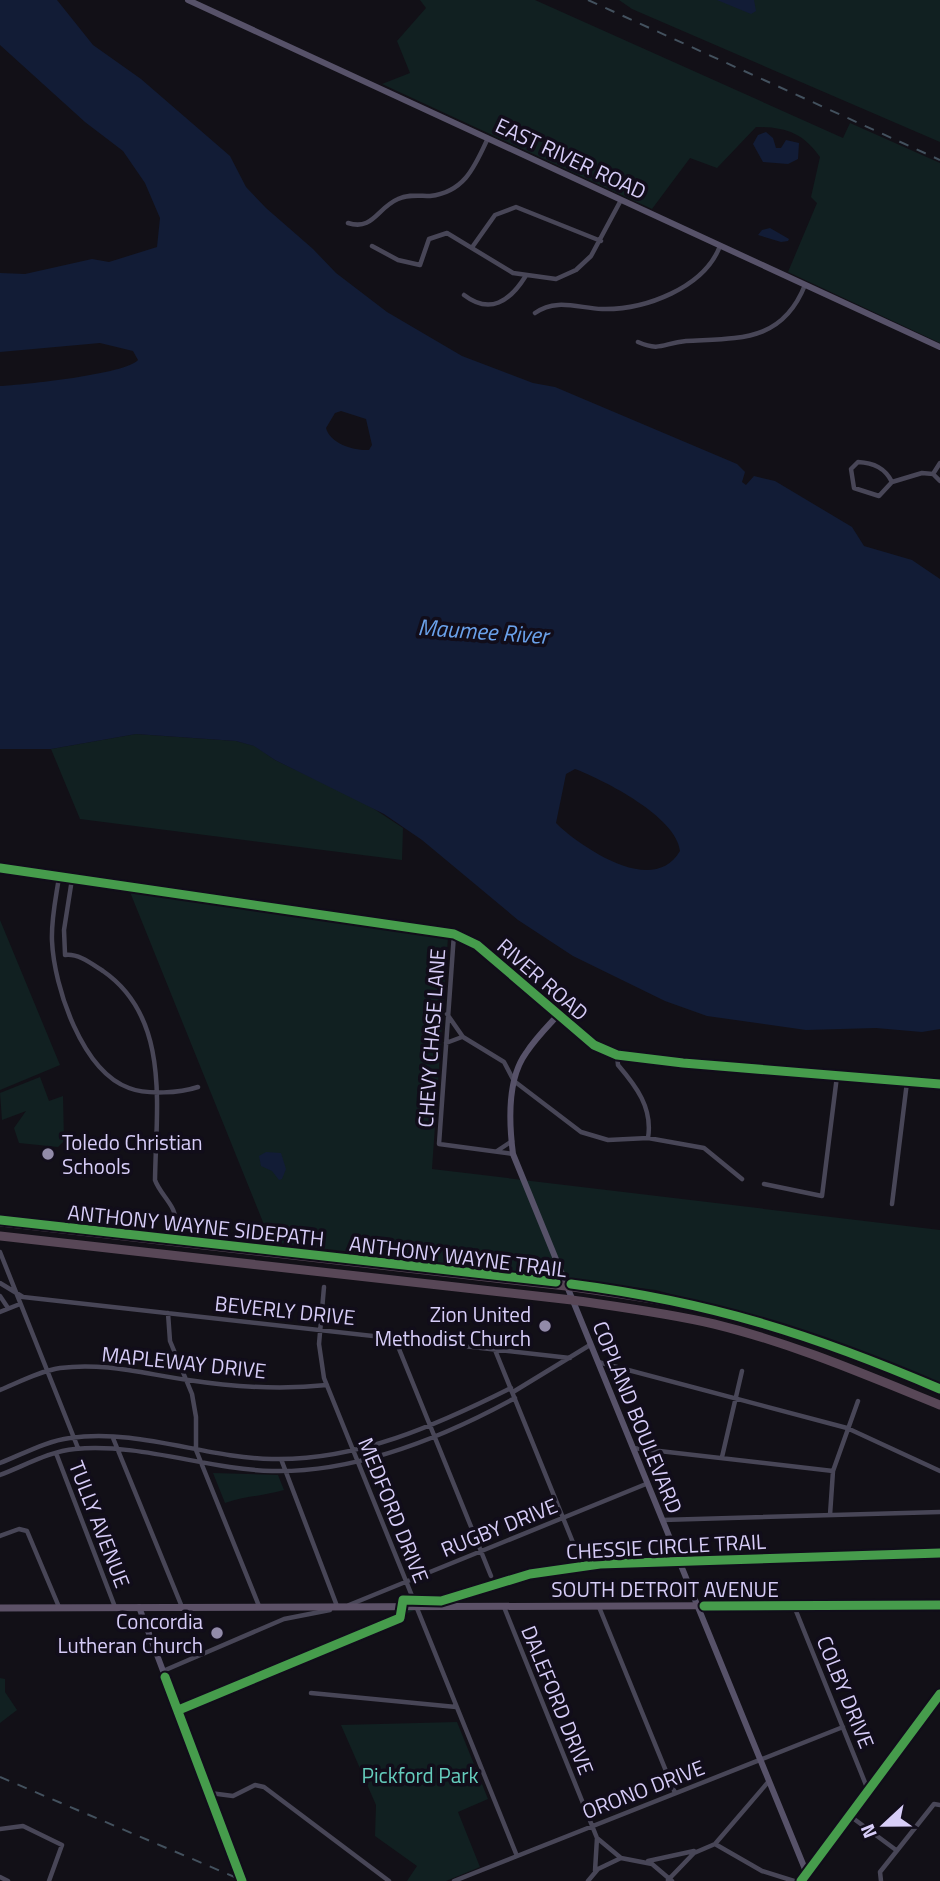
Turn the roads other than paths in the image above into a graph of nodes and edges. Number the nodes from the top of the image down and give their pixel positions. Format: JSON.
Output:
{"nodes":[{"id":1,"x":188,"y":0,"type":"edge"},
{"id":2,"x":488,"y":138,"type":"junction"},
{"id":3,"x":621,"y":200,"type":"junction"},
{"id":4,"x":348,"y":223,"type":"dead end"},
{"id":5,"x":601,"y":241,"type":"junction"},
{"id":6,"x":372,"y":246,"type":"dead end"},
{"id":7,"x":473,"y":246,"type":"junction"},
{"id":8,"x":720,"y":246,"type":"junction"},
{"id":9,"x":525,"y":277,"type":"junction"},
{"id":10,"x":804,"y":285,"type":"junction"},
{"id":11,"x":464,"y":295,"type":"dead end"},
{"id":12,"x":535,"y":313,"type":"dead end"},
{"id":13,"x":638,"y":342,"type":"dead end"},
{"id":14,"x":940,"y":347,"type":"edge"},
{"id":15,"x":940,"y":463,"type":"edge"},
{"id":16,"x":933,"y":474,"type":"junction"},
{"id":17,"x":940,"y":481,"type":"edge"},
{"id":18,"x":892,"y":482,"type":"junction"},
{"id":19,"x":0,"y":868,"type":"edge"},
{"id":20,"x":59,"y":877,"type":"junction"},
{"id":21,"x":72,"y":878,"type":"junction"},
{"id":22,"x":454,"y":934,"type":"junction"},
{"id":23,"x":65,"y":954,"type":"junction"},
{"id":24,"x":55,"y":964,"type":"junction"},
{"id":25,"x":447,"y":1014,"type":"junction"},
{"id":26,"x":558,"y":1015,"type":"junction"},
{"id":27,"x":463,"y":1037,"type":"junction"},
{"id":28,"x":446,"y":1043,"type":"junction"},
{"id":29,"x":617,"y":1055,"type":"junction"},
{"id":30,"x":522,"y":1060,"type":"junction"},
{"id":31,"x":504,"y":1062,"type":"junction"},
{"id":32,"x":837,"y":1076,"type":"junction"},
{"id":33,"x":514,"y":1081,"type":"junction"},
{"id":34,"x":907,"y":1082,"type":"junction"},
{"id":35,"x":940,"y":1084,"type":"edge"},
{"id":36,"x":198,"y":1087,"type":"dead end"},
{"id":37,"x":156,"y":1091,"type":"junction"},
{"id":38,"x":648,"y":1138,"type":"junction"},
{"id":39,"x":512,"y":1141,"type":"junction"},
{"id":40,"x":496,"y":1152,"type":"junction"},
{"id":41,"x":513,"y":1154,"type":"junction"},
{"id":42,"x":742,"y":1179,"type":"dead end"},
{"id":43,"x":764,"y":1184,"type":"dead end"},
{"id":44,"x":892,"y":1204,"type":"dead end"},
{"id":45,"x":0,"y":1222,"type":"edge"},
{"id":46,"x":175,"y":1224,"type":"dead end"},
{"id":47,"x":0,"y":1236,"type":"edge"},
{"id":48,"x":0,"y":1252,"type":"edge"},
{"id":49,"x":0,"y":1283,"type":"edge"},
{"id":50,"x":566,"y":1286,"type":"junction"},
{"id":51,"x":324,"y":1287,"type":"dead end"},
{"id":52,"x":502,"y":1292,"type":"junction"},
{"id":53,"x":16,"y":1295,"type":"junction"},
{"id":54,"x":0,"y":1296,"type":"edge"},
{"id":55,"x":653,"y":1299,"type":"junction"},
{"id":56,"x":572,"y":1300,"type":"junction"},
{"id":57,"x":20,"y":1304,"type":"junction"},
{"id":58,"x":8,"y":1308,"type":"junction"},
{"id":59,"x":0,"y":1312,"type":"edge"},
{"id":60,"x":168,"y":1313,"type":"junction"},
{"id":61,"x":320,"y":1330,"type":"junction"},
{"id":62,"x":394,"y":1338,"type":"junction"},
{"id":63,"x":590,"y":1345,"type":"junction"},
{"id":64,"x":495,"y":1350,"type":"junction"},
{"id":65,"x":570,"y":1358,"type":"junction"},
{"id":66,"x":597,"y":1362,"type":"junction"},
{"id":67,"x":48,"y":1371,"type":"junction"},
{"id":68,"x":742,"y":1371,"type":"dead end"},
{"id":69,"x":186,"y":1380,"type":"junction"},
{"id":70,"x":327,"y":1385,"type":"junction"},
{"id":71,"x":0,"y":1390,"type":"edge"},
{"id":72,"x":940,"y":1390,"type":"edge"},
{"id":73,"x":513,"y":1393,"type":"junction"},
{"id":74,"x":735,"y":1398,"type":"junction"},
{"id":75,"x":858,"y":1401,"type":"dead end"},
{"id":76,"x":940,"y":1405,"type":"edge"},
{"id":77,"x":430,"y":1425,"type":"junction"},
{"id":78,"x":847,"y":1428,"type":"junction"},
{"id":79,"x":434,"y":1435,"type":"junction"},
{"id":80,"x":74,"y":1437,"type":"junction"},
{"id":81,"x":113,"y":1438,"type":"junction"},
{"id":82,"x":78,"y":1448,"type":"junction"},
{"id":83,"x":632,"y":1448,"type":"junction"},
{"id":84,"x":118,"y":1450,"type":"junction"},
{"id":85,"x":353,"y":1450,"type":"junction"},
{"id":86,"x":196,"y":1452,"type":"junction"},
{"id":87,"x":56,"y":1453,"type":"junction"},
{"id":88,"x":722,"y":1457,"type":"junction"},
{"id":89,"x":281,"y":1459,"type":"junction"},
{"id":90,"x":357,"y":1461,"type":"junction"},
{"id":91,"x":0,"y":1463,"type":"edge"},
{"id":92,"x":201,"y":1464,"type":"junction"},
{"id":93,"x":283,"y":1470,"type":"junction"},
{"id":94,"x":833,"y":1471,"type":"junction"},
{"id":95,"x":940,"y":1471,"type":"edge"},
{"id":96,"x":0,"y":1475,"type":"edge"},
{"id":97,"x":646,"y":1484,"type":"junction"},
{"id":98,"x":940,"y":1512,"type":"edge"},
{"id":99,"x":830,"y":1515,"type":"junction"},
{"id":100,"x":564,"y":1518,"type":"junction"},
{"id":101,"x":661,"y":1520,"type":"junction"},
{"id":102,"x":0,"y":1536,"type":"edge"},
{"id":103,"x":574,"y":1545,"type":"dead end"},
{"id":104,"x":481,"y":1551,"type":"junction"},
{"id":105,"x":491,"y":1576,"type":"dead end"},
{"id":106,"x":406,"y":1582,"type":"junction"},
{"id":107,"x":940,"y":1605,"type":"edge"},
{"id":108,"x":1,"y":1606,"type":"edge"},
{"id":109,"x":259,"y":1606,"type":"junction"},
{"id":110,"x":278,"y":1606,"type":"junction"},
{"id":111,"x":341,"y":1606,"type":"junction"},
{"id":112,"x":599,"y":1606,"type":"junction"},
{"id":113,"x":696,"y":1606,"type":"junction"},
{"id":114,"x":794,"y":1606,"type":"junction"},
{"id":115,"x":59,"y":1607,"type":"junction"},
{"id":116,"x":114,"y":1607,"type":"junction"},
{"id":117,"x":139,"y":1607,"type":"junction"},
{"id":118,"x":182,"y":1607,"type":"junction"},
{"id":119,"x":416,"y":1607,"type":"junction"},
{"id":120,"x":504,"y":1607,"type":"junction"},
{"id":121,"x":282,"y":1620,"type":"junction"},
{"id":122,"x":163,"y":1671,"type":"junction"},
{"id":123,"x":311,"y":1693,"type":"dead end"},
{"id":124,"x":940,"y":1694,"type":"edge"},
{"id":125,"x":456,"y":1707,"type":"junction"},
{"id":126,"x":843,"y":1727,"type":"junction"},
{"id":127,"x":760,"y":1760,"type":"junction"},
{"id":128,"x":769,"y":1781,"type":"junction"},
{"id":129,"x":869,"y":1790,"type":"junction"},
{"id":130,"x":209,"y":1793,"type":"junction"},
{"id":131,"x":675,"y":1794,"type":"junction"},
{"id":132,"x":939,"y":1804,"type":"edge"},
{"id":133,"x":850,"y":1816,"type":"junction"},
{"id":134,"x":593,"y":1826,"type":"junction"},
{"id":135,"x":0,"y":1829,"type":"edge"},
{"id":136,"x":597,"y":1838,"type":"junction"},
{"id":137,"x":715,"y":1844,"type":"junction"},
{"id":138,"x":701,"y":1849,"type":"junction"},
{"id":139,"x":896,"y":1850,"type":"junction"},
{"id":140,"x":517,"y":1856,"type":"junction"},
{"id":141,"x":621,"y":1858,"type":"junction"},
{"id":142,"x":645,"y":1861,"type":"junction"},
{"id":143,"x":807,"y":1874,"type":"junction"},
{"id":144,"x":593,"y":1875,"type":"junction"},
{"id":145,"x":0,"y":1877,"type":"edge"},
{"id":146,"x":880,"y":1878,"type":"edge"},
{"id":147,"x":670,"y":1880,"type":"edge"},
{"id":148,"x":8,"y":1881,"type":"edge"},
{"id":149,"x":49,"y":1881,"type":"edge"},
{"id":150,"x":242,"y":1881,"type":"edge"},
{"id":151,"x":389,"y":1881,"type":"edge"},
{"id":152,"x":454,"y":1881,"type":"edge"},
{"id":153,"x":588,"y":1881,"type":"edge"},
{"id":154,"x":794,"y":1881,"type":"edge"},
{"id":155,"x":801,"y":1881,"type":"edge"}],
"edges":[{"from":1,"to":2,"type":"street","name":"EAST RIVER ROAD"},
{"from":2,"to":3,"type":"street","name":"EAST RIVER ROAD"},
{"from":2,"to":4,"type":"street"},
{"from":3,"to":5,"type":"street"},
{"from":3,"to":8,"type":"street","name":"EAST RIVER ROAD"},
{"from":5,"to":7,"type":"street"},
{"from":5,"to":9,"type":"street"},
{"from":6,"to":7,"type":"street"},
{"from":7,"to":9,"type":"street"},
{"from":8,"to":10,"type":"street","name":"EAST RIVER ROAD"},
{"from":8,"to":12,"type":"street"},
{"from":9,"to":11,"type":"street"},
{"from":10,"to":13,"type":"street"},
{"from":10,"to":14,"type":"street","name":"EAST RIVER ROAD"},
{"from":15,"to":16,"type":"street"},
{"from":16,"to":17,"type":"street"},
{"from":16,"to":18,"type":"street"},
{"from":18,"to":18,"type":"street"},
{"from":19,"to":20,"type":"street","name":"RIVER ROAD"},
{"from":20,"to":21,"type":"street","name":"RIVER ROAD"},
{"from":20,"to":24,"type":"street"},
{"from":21,"to":22,"type":"street","name":"RIVER ROAD"},
{"from":21,"to":23,"type":"street"},
{"from":22,"to":25,"type":"street","name":"CHEVY CHASE LANE"},
{"from":22,"to":26,"type":"street","name":"RIVER ROAD"},
{"from":23,"to":24,"type":"street"},
{"from":23,"to":37,"type":"street"},
{"from":24,"to":37,"type":"street"},
{"from":25,"to":27,"type":"street"},
{"from":25,"to":28,"type":"street","name":"CHEVY CHASE LANE"},
{"from":26,"to":29,"type":"street","name":"RIVER ROAD"},
{"from":26,"to":30,"type":"street","name":"COPLAND BOULEVARD"},
{"from":27,"to":28,"type":"street"},
{"from":27,"to":31,"type":"street"},
{"from":28,"to":40,"type":"street","name":"CHEVY CHASE LANE"},
{"from":29,"to":32,"type":"street","name":"RIVER ROAD"},
{"from":29,"to":38,"type":"street"},
{"from":30,"to":31,"type":"street"},
{"from":30,"to":33,"type":"street","name":"COPLAND BOULEVARD"},
{"from":31,"to":33,"type":"street"},
{"from":32,"to":34,"type":"street","name":"RIVER ROAD"},
{"from":32,"to":43,"type":"street"},
{"from":33,"to":38,"type":"street"},
{"from":33,"to":39,"type":"street","name":"COPLAND BOULEVARD"},
{"from":34,"to":35,"type":"street","name":"RIVER ROAD"},
{"from":34,"to":44,"type":"street"},
{"from":36,"to":37,"type":"street"},
{"from":37,"to":46,"type":"street"},
{"from":38,"to":42,"type":"street"},
{"from":39,"to":40,"type":"street"},
{"from":39,"to":41,"type":"street","name":"COPLAND BOULEVARD"},
{"from":40,"to":41,"type":"street"},
{"from":41,"to":50,"type":"street","name":"COPLAND BOULEVARD"},
{"from":45,"to":50,"type":"highway","name":"ANTHONY WAYNE TRAIL"},
{"from":47,"to":52,"type":"highway","name":"ANTHONY WAYNE TRAIL"},
{"from":48,"to":53,"type":"street"},
{"from":49,"to":53,"type":"street"},
{"from":50,"to":52,"type":"highway"},
{"from":50,"to":55,"type":"highway","name":"ANTHONY WAYNE TRAIL"},
{"from":50,"to":56,"type":"street","name":"COPLAND BOULEVARD"},
{"from":51,"to":61,"type":"street","name":"MEDFORD DRIVE"},
{"from":52,"to":56,"type":"highway","name":"ANTHONY WAYNE TRAIL"},
{"from":53,"to":57,"type":"street"},
{"from":53,"to":60,"type":"street","name":"BEVERLY DRIVE"},
{"from":54,"to":58,"type":"street"},
{"from":55,"to":56,"type":"highway"},
{"from":55,"to":72,"type":"highway","name":"ANTHONY WAYNE TRAIL"},
{"from":56,"to":63,"type":"street","name":"COPLAND BOULEVARD"},
{"from":56,"to":76,"type":"highway","name":"ANTHONY WAYNE TRAIL"},
{"from":57,"to":58,"type":"street"},
{"from":57,"to":67,"type":"street"},
{"from":58,"to":59,"type":"street"},
{"from":60,"to":61,"type":"street","name":"BEVERLY DRIVE"},
{"from":60,"to":69,"type":"street"},
{"from":61,"to":62,"type":"street","name":"BEVERLY DRIVE"},
{"from":61,"to":70,"type":"street","name":"MEDFORD DRIVE"},
{"from":62,"to":64,"type":"street","name":"BEVERLY DRIVE"},
{"from":62,"to":77,"type":"street"},
{"from":63,"to":65,"type":"street"},
{"from":63,"to":66,"type":"street","name":"COPLAND BOULEVARD"},
{"from":64,"to":65,"type":"street","name":"BEVERLY DRIVE"},
{"from":64,"to":73,"type":"street"},
{"from":65,"to":73,"type":"street"},
{"from":66,"to":74,"type":"street"},
{"from":66,"to":83,"type":"street","name":"COPLAND BOULEVARD"},
{"from":67,"to":69,"type":"street","name":"MAPLEWAY DRIVE"},
{"from":67,"to":71,"type":"street","name":"MAPLEWAY DRIVE"},
{"from":67,"to":80,"type":"street"},
{"from":68,"to":74,"type":"street"},
{"from":69,"to":70,"type":"street","name":"MAPLEWAY DRIVE"},
{"from":69,"to":86,"type":"street"},
{"from":70,"to":85,"type":"street","name":"MEDFORD DRIVE"},
{"from":73,"to":77,"type":"street"},
{"from":73,"to":79,"type":"street"},
{"from":73,"to":100,"type":"street"},
{"from":74,"to":78,"type":"street"},
{"from":74,"to":88,"type":"street"},
{"from":75,"to":78,"type":"street"},
{"from":77,"to":79,"type":"street"},
{"from":77,"to":85,"type":"street"},
{"from":78,"to":94,"type":"street"},
{"from":78,"to":95,"type":"street"},
{"from":79,"to":90,"type":"street"},
{"from":79,"to":104,"type":"street"},
{"from":80,"to":81,"type":"street"},
{"from":80,"to":82,"type":"street"},
{"from":80,"to":91,"type":"street"},
{"from":81,"to":84,"type":"street"},
{"from":81,"to":86,"type":"street"},
{"from":82,"to":84,"type":"street"},
{"from":82,"to":87,"type":"street"},
{"from":83,"to":88,"type":"street"},
{"from":83,"to":97,"type":"street","name":"COPLAND BOULEVARD"},
{"from":84,"to":92,"type":"street"},
{"from":84,"to":118,"type":"street"},
{"from":85,"to":89,"type":"street"},
{"from":85,"to":90,"type":"street","name":"MEDFORD DRIVE"},
{"from":86,"to":89,"type":"street"},
{"from":86,"to":92,"type":"street"},
{"from":87,"to":96,"type":"street"},
{"from":87,"to":116,"type":"street","name":"TULLY AVENUE"},
{"from":88,"to":94,"type":"street"},
{"from":89,"to":93,"type":"street"},
{"from":90,"to":93,"type":"street"},
{"from":90,"to":106,"type":"street","name":"MEDFORD DRIVE"},
{"from":92,"to":93,"type":"street"},
{"from":92,"to":109,"type":"street"},
{"from":93,"to":111,"type":"street"},
{"from":94,"to":99,"type":"street"},
{"from":97,"to":100,"type":"street","name":"RUGBY DRIVE"},
{"from":97,"to":101,"type":"street","name":"COPLAND BOULEVARD"},
{"from":98,"to":99,"type":"street"},
{"from":99,"to":101,"type":"street"},
{"from":100,"to":103,"type":"street"},
{"from":100,"to":104,"type":"street","name":"RUGBY DRIVE"},
{"from":101,"to":113,"type":"street","name":"COPLAND BOULEVARD"},
{"from":102,"to":115,"type":"street"},
{"from":104,"to":105,"type":"street"},
{"from":104,"to":106,"type":"street","name":"RUGBY DRIVE"},
{"from":106,"to":111,"type":"street","name":"RUGBY DRIVE"},
{"from":106,"to":119,"type":"street","name":"MEDFORD DRIVE"},
{"from":107,"to":114,"type":"main road","name":"SOUTH DETROIT AVENUE"},
{"from":108,"to":115,"type":"main road","name":"SOUTH DETROIT AVENUE"},
{"from":109,"to":110,"type":"main road","name":"SOUTH DETROIT AVENUE"},
{"from":109,"to":118,"type":"main road","name":"SOUTH DETROIT AVENUE"},
{"from":110,"to":111,"type":"main road","name":"SOUTH DETROIT AVENUE"},
{"from":110,"to":121,"type":"street"},
{"from":111,"to":119,"type":"main road","name":"SOUTH DETROIT AVENUE"},
{"from":111,"to":121,"type":"street","name":"RUGBY DRIVE"},
{"from":112,"to":113,"type":"main road","name":"SOUTH DETROIT AVENUE"},
{"from":112,"to":120,"type":"main road","name":"SOUTH DETROIT AVENUE"},
{"from":112,"to":131,"type":"street"},
{"from":113,"to":114,"type":"main road","name":"SOUTH DETROIT AVENUE"},
{"from":113,"to":127,"type":"street","name":"COPLAND BOULEVARD"},
{"from":114,"to":126,"type":"street","name":"COLBY DRIVE"},
{"from":115,"to":116,"type":"main road","name":"SOUTH DETROIT AVENUE"},
{"from":116,"to":117,"type":"main road","name":"SOUTH DETROIT AVENUE"},
{"from":117,"to":118,"type":"main road","name":"SOUTH DETROIT AVENUE"},
{"from":117,"to":122,"type":"street"},
{"from":119,"to":120,"type":"main road","name":"SOUTH DETROIT AVENUE"},
{"from":119,"to":125,"type":"street","name":"MEDFORD DRIVE"},
{"from":120,"to":134,"type":"street","name":"DALEFORD DRIVE"},
{"from":121,"to":122,"type":"street","name":"RUGBY DRIVE"},
{"from":122,"to":130,"type":"street"},
{"from":123,"to":125,"type":"street"},
{"from":124,"to":129,"type":"street"},
{"from":125,"to":140,"type":"street","name":"MEDFORD DRIVE"},
{"from":126,"to":127,"type":"street","name":"ORONO DRIVE"},
{"from":126,"to":129,"type":"street","name":"COLBY DRIVE"},
{"from":127,"to":128,"type":"street","name":"COPLAND BOULEVARD"},
{"from":127,"to":131,"type":"street","name":"ORONO DRIVE"},
{"from":128,"to":137,"type":"street"},
{"from":128,"to":143,"type":"street","name":"COPLAND BOULEVARD"},
{"from":129,"to":133,"type":"street"},
{"from":130,"to":150,"type":"street"},
{"from":130,"to":151,"type":"street"},
{"from":131,"to":134,"type":"street","name":"ORONO DRIVE"},
{"from":132,"to":139,"type":"street"},
{"from":133,"to":139,"type":"street"},
{"from":133,"to":143,"type":"street"},
{"from":134,"to":136,"type":"street","name":"DALEFORD DRIVE"},
{"from":134,"to":140,"type":"street","name":"ORONO DRIVE"},
{"from":135,"to":149,"type":"street"},
{"from":136,"to":141,"type":"street"},
{"from":136,"to":144,"type":"street"},
{"from":137,"to":138,"type":"street"},
{"from":137,"to":154,"type":"street"},
{"from":138,"to":142,"type":"street"},
{"from":138,"to":147,"type":"street"},
{"from":139,"to":146,"type":"street"},
{"from":140,"to":152,"type":"street","name":"ORONO DRIVE"},
{"from":141,"to":142,"type":"street"},
{"from":141,"to":144,"type":"street"},
{"from":142,"to":147,"type":"street"},
{"from":143,"to":155,"type":"street"},
{"from":144,"to":153,"type":"street"},
{"from":145,"to":148,"type":"street"}]}
